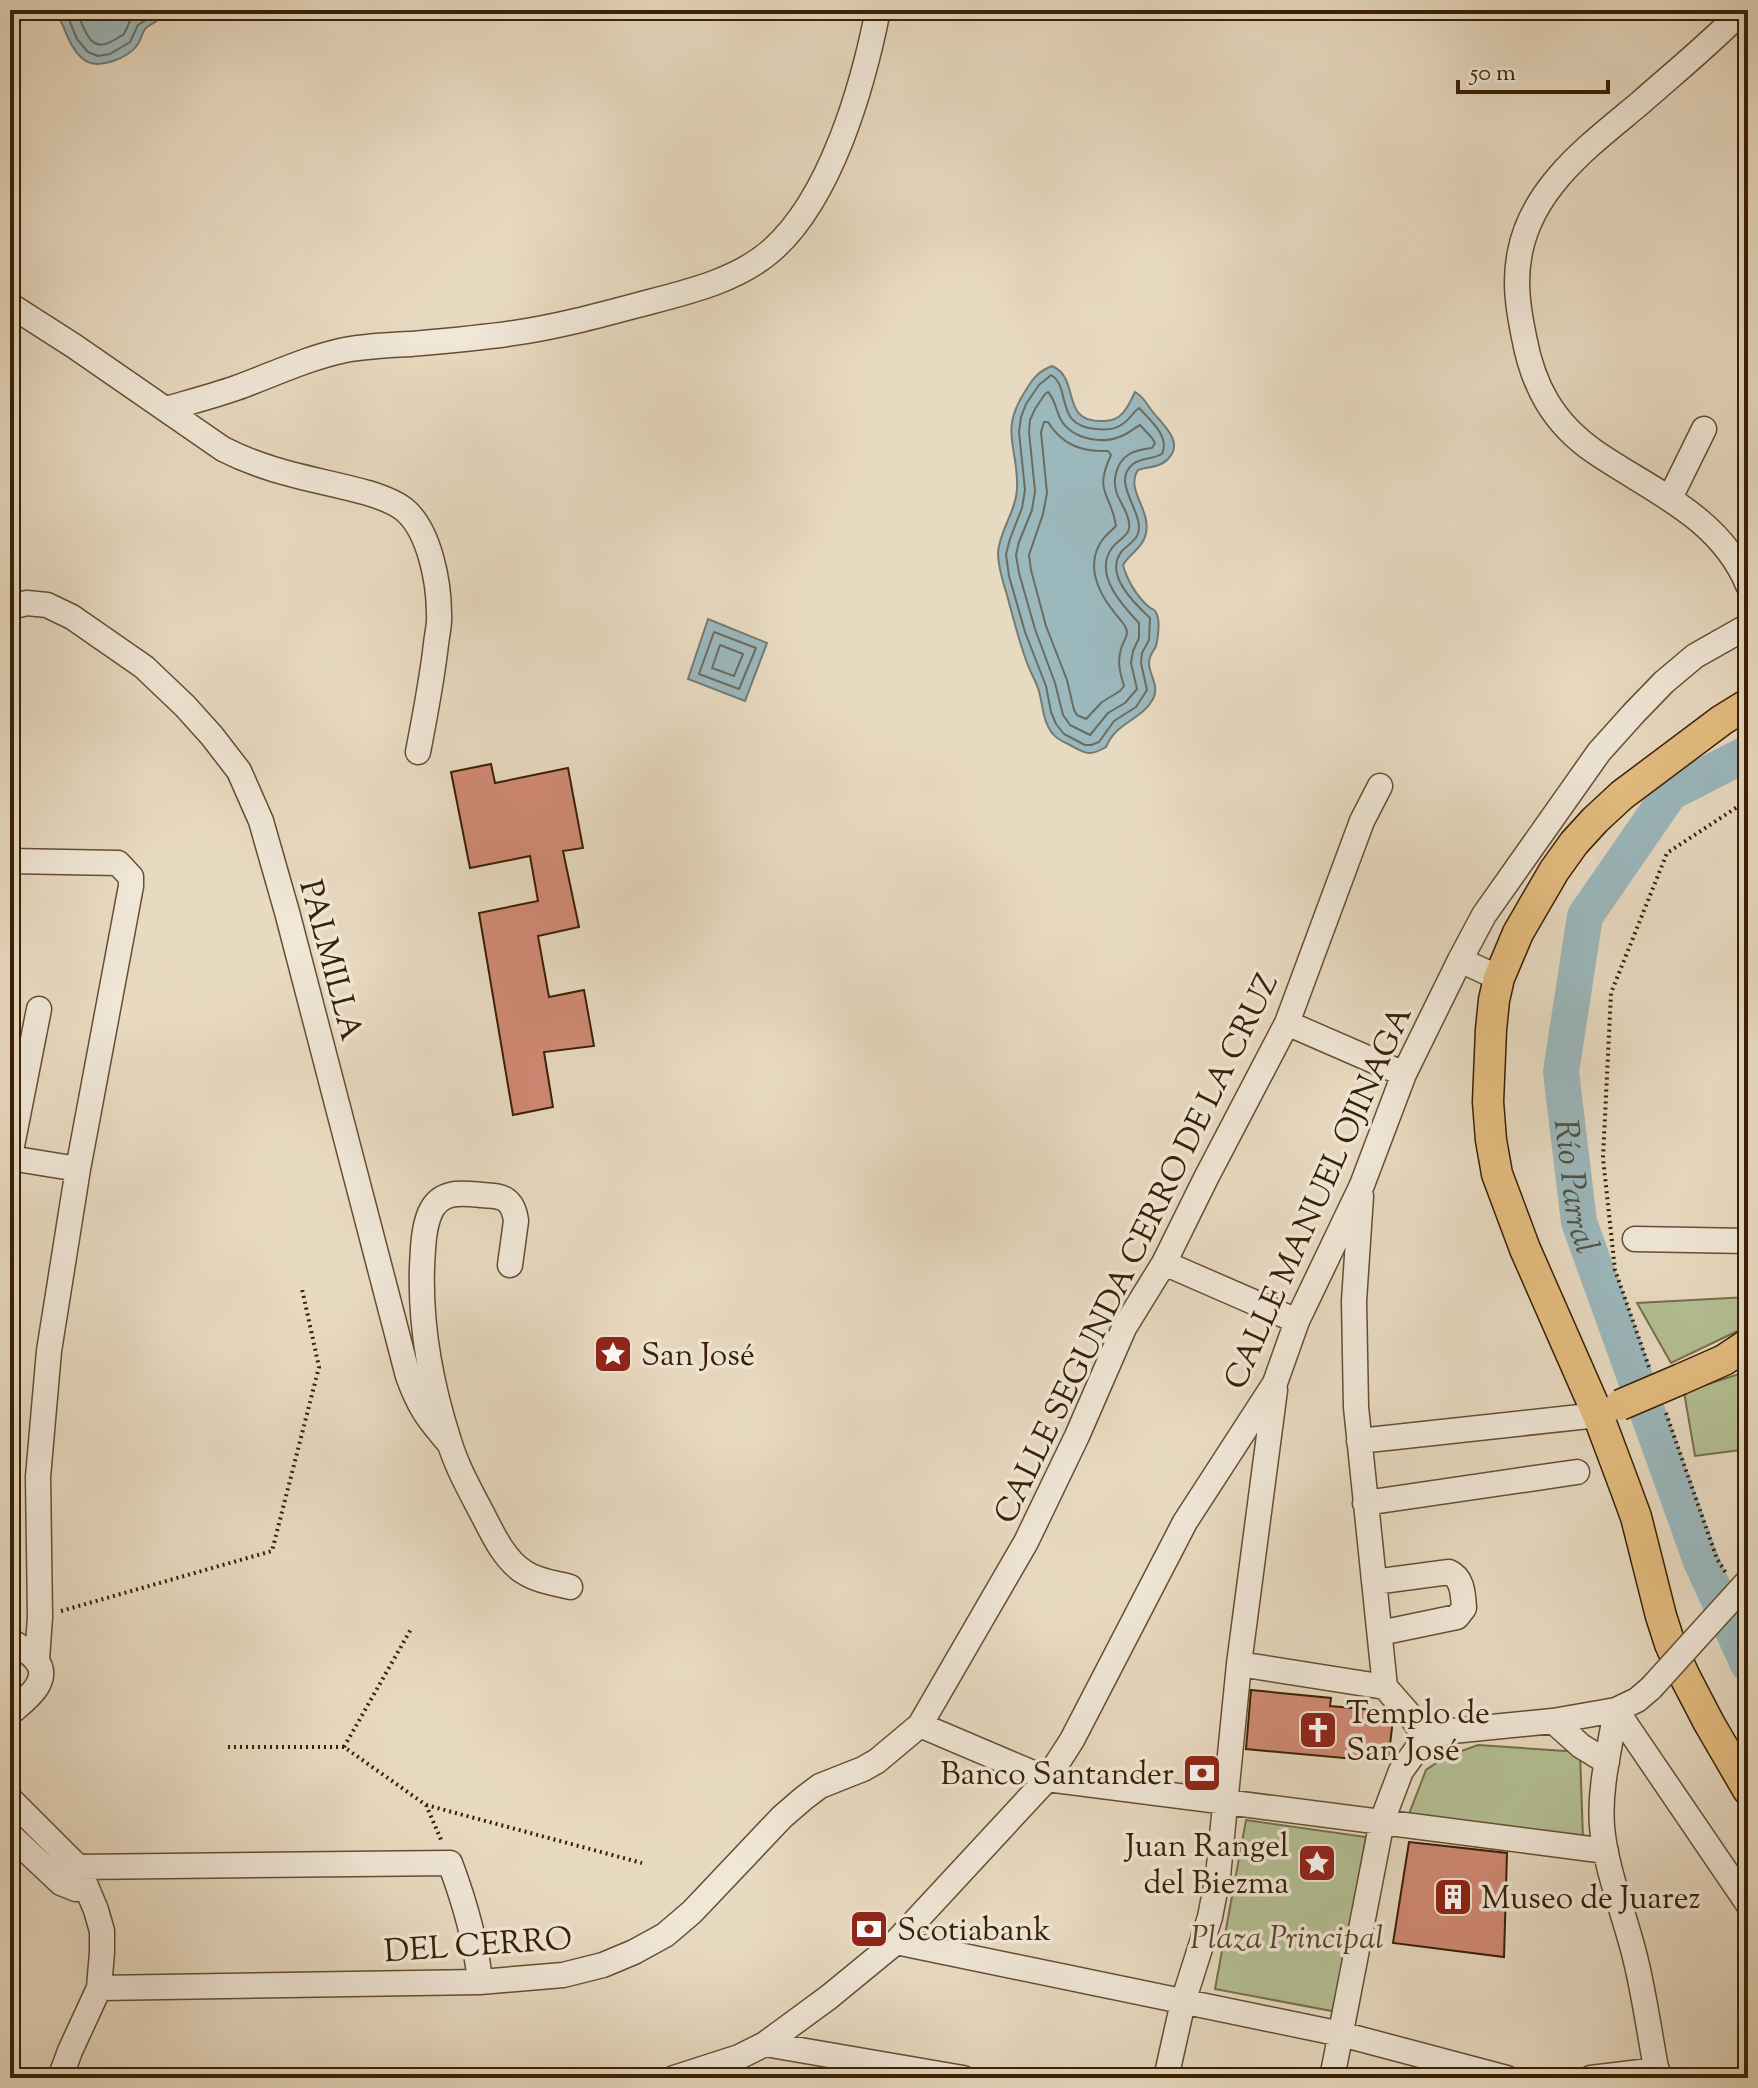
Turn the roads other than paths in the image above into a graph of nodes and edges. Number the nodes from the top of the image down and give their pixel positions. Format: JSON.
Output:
{"nodes":[{"id":1,"x":878,"y":10,"type":"edge"},
{"id":2,"x":1743,"y":10,"type":"edge"},
{"id":3,"x":10,"y":305,"type":"edge"},
{"id":4,"x":166,"y":409,"type":"junction"},
{"id":5,"x":1704,"y":429,"type":"dead end"},
{"id":6,"x":1670,"y":498,"type":"junction"},
{"id":7,"x":1748,"y":585,"type":"edge"},
{"id":8,"x":10,"y":607,"type":"edge"},
{"id":9,"x":1748,"y":626,"type":"edge"},
{"id":10,"x":1748,"y":704,"type":"edge"},
{"id":11,"x":418,"y":752,"type":"dead end"},
{"id":12,"x":1380,"y":786,"type":"dead end"},
{"id":13,"x":10,"y":861,"type":"edge"},
{"id":14,"x":1460,"y":960,"type":"junction"},
{"id":15,"x":1499,"y":978,"type":"junction"},
{"id":16,"x":39,"y":1009,"type":"dead end"},
{"id":17,"x":1287,"y":1023,"type":"junction"},
{"id":18,"x":1404,"y":1074,"type":"junction"},
{"id":19,"x":10,"y":1157,"type":"edge"},
{"id":20,"x":78,"y":1169,"type":"junction"},
{"id":21,"x":1362,"y":1185,"type":"junction"},
{"id":22,"x":1635,"y":1239,"type":"dead end"},
{"id":23,"x":1748,"y":1241,"type":"edge"},
{"id":24,"x":1164,"y":1263,"type":"junction"},
{"id":25,"x":510,"y":1265,"type":"dead end"},
{"id":26,"x":1297,"y":1321,"type":"junction"},
{"id":27,"x":1740,"y":1356,"type":"edge"},
{"id":28,"x":1275,"y":1383,"type":"junction"},
{"id":29,"x":1609,"y":1410,"type":"junction"},
{"id":30,"x":1359,"y":1441,"type":"junction"},
{"id":31,"x":449,"y":1443,"type":"junction"},
{"id":32,"x":1577,"y":1472,"type":"dead end"},
{"id":33,"x":1365,"y":1503,"type":"junction"},
{"id":34,"x":1374,"y":1582,"type":"junction"},
{"id":35,"x":1740,"y":1583,"type":"edge"},
{"id":36,"x":570,"y":1587,"type":"dead end"},
{"id":37,"x":1380,"y":1633,"type":"junction"},
{"id":38,"x":10,"y":1640,"type":"edge"},
{"id":39,"x":38,"y":1664,"type":"junction"},
{"id":40,"x":1239,"y":1664,"type":"junction"},
{"id":41,"x":1385,"y":1687,"type":"junction"},
{"id":42,"x":1616,"y":1710,"type":"junction"},
{"id":43,"x":10,"y":1713,"type":"edge"},
{"id":44,"x":1553,"y":1721,"type":"junction"},
{"id":45,"x":920,"y":1725,"type":"junction"},
{"id":46,"x":1425,"y":1738,"type":"junction"},
{"id":47,"x":1607,"y":1762,"type":"junction"},
{"id":48,"x":1047,"y":1779,"type":"junction"},
{"id":49,"x":1748,"y":1790,"type":"edge"},
{"id":50,"x":10,"y":1799,"type":"edge"},
{"id":51,"x":1226,"y":1802,"type":"junction"},
{"id":52,"x":1382,"y":1821,"type":"junction"},
{"id":53,"x":10,"y":1835,"type":"edge"},
{"id":54,"x":1606,"y":1851,"type":"junction"},
{"id":55,"x":69,"y":1875,"type":"junction"},
{"id":56,"x":1748,"y":1904,"type":"edge"},
{"id":57,"x":896,"y":1942,"type":"junction"},
{"id":58,"x":480,"y":1982,"type":"junction"},
{"id":59,"x":99,"y":1988,"type":"junction"},
{"id":60,"x":1183,"y":2002,"type":"junction"},
{"id":61,"x":1341,"y":2034,"type":"junction"},
{"id":62,"x":765,"y":2044,"type":"junction"},
{"id":63,"x":1658,"y":2074,"type":"edge"},
{"id":64,"x":60,"y":2078,"type":"edge"},
{"id":65,"x":674,"y":2078,"type":"edge"},
{"id":66,"x":963,"y":2078,"type":"edge"},
{"id":67,"x":1166,"y":2078,"type":"edge"},
{"id":68,"x":1332,"y":2078,"type":"edge"},
{"id":69,"x":1507,"y":2078,"type":"edge"},
{"id":70,"x":1591,"y":2078,"type":"edge"}],
"edges":[{"from":1,"to":4,"type":"street"},
{"from":2,"to":6,"type":"street"},
{"from":3,"to":4,"type":"street"},
{"from":4,"to":11,"type":"street"},
{"from":5,"to":6,"type":"street"},
{"from":6,"to":7,"type":"street"},
{"from":8,"to":31,"type":"street","name":"PALMILLA"},
{"from":9,"to":14,"type":"street","name":"CALLE MANUEL OJINAGA"},
{"from":10,"to":15,"type":"main road"},
{"from":12,"to":17,"type":"street","name":"CALLE SEGUNDA CERRO DE LA CRUZ"},
{"from":13,"to":20,"type":"street"},
{"from":14,"to":15,"type":"street"},
{"from":14,"to":18,"type":"street","name":"CALLE MANUEL OJINAGA"},
{"from":15,"to":29,"type":"main road"},
{"from":16,"to":19,"type":"street"},
{"from":17,"to":18,"type":"street"},
{"from":17,"to":24,"type":"street","name":"CALLE SEGUNDA CERRO DE LA CRUZ"},
{"from":18,"to":21,"type":"street","name":"CALLE MANUEL OJINAGA"},
{"from":19,"to":20,"type":"street"},
{"from":20,"to":39,"type":"street"},
{"from":21,"to":26,"type":"street","name":"CALLE MANUEL OJINAGA"},
{"from":21,"to":30,"type":"street"},
{"from":22,"to":23,"type":"street"},
{"from":24,"to":26,"type":"street"},
{"from":24,"to":45,"type":"street","name":"CALLE SEGUNDA CERRO DE LA CRUZ"},
{"from":25,"to":31,"type":"street"},
{"from":26,"to":28,"type":"street","name":"CALLE MANUEL OJINAGA"},
{"from":27,"to":29,"type":"main road","bridge":true},
{"from":28,"to":40,"type":"street"},
{"from":28,"to":48,"type":"street","name":"CALLE MANUEL OJINAGA"},
{"from":29,"to":30,"type":"street"},
{"from":29,"to":49,"type":"main road"},
{"from":30,"to":33,"type":"street"},
{"from":31,"to":36,"type":"street"},
{"from":32,"to":33,"type":"street"},
{"from":33,"to":34,"type":"street"},
{"from":34,"to":37,"type":"street"},
{"from":34,"to":37,"type":"street"},
{"from":35,"to":42,"type":"street","bridge":true},
{"from":37,"to":41,"type":"street"},
{"from":38,"to":39,"type":"street"},
{"from":39,"to":43,"type":"street"},
{"from":40,"to":41,"type":"street"},
{"from":40,"to":51,"type":"street"},
{"from":41,"to":46,"type":"street"},
{"from":42,"to":44,"type":"street"},
{"from":42,"to":47,"type":"street"},
{"from":42,"to":56,"type":"street"},
{"from":44,"to":46,"type":"street"},
{"from":44,"to":47,"type":"street"},
{"from":45,"to":48,"type":"street"},
{"from":45,"to":58,"type":"street","name":"DEL CERRO"},
{"from":46,"to":52,"type":"street"},
{"from":47,"to":54,"type":"street"},
{"from":48,"to":51,"type":"street"},
{"from":48,"to":57,"type":"street","name":"CALLE MANUEL OJINAGA"},
{"from":50,"to":55,"type":"street"},
{"from":51,"to":52,"type":"street"},
{"from":51,"to":60,"type":"street"},
{"from":52,"to":54,"type":"street"},
{"from":52,"to":61,"type":"street"},
{"from":53,"to":55,"type":"street"},
{"from":54,"to":63,"type":"street"},
{"from":55,"to":58,"type":"street"},
{"from":55,"to":59,"type":"street"},
{"from":57,"to":60,"type":"street"},
{"from":57,"to":62,"type":"street","name":"CALLE MANUEL OJINAGA"},
{"from":58,"to":59,"type":"street","name":"DEL CERRO"},
{"from":59,"to":64,"type":"street"},
{"from":60,"to":61,"type":"street"},
{"from":60,"to":67,"type":"street"},
{"from":61,"to":68,"type":"street"},
{"from":61,"to":69,"type":"street"},
{"from":62,"to":65,"type":"street","name":"CALLE MANUEL OJINAGA"},
{"from":62,"to":66,"type":"street"},
{"from":63,"to":70,"type":"street"}]}
